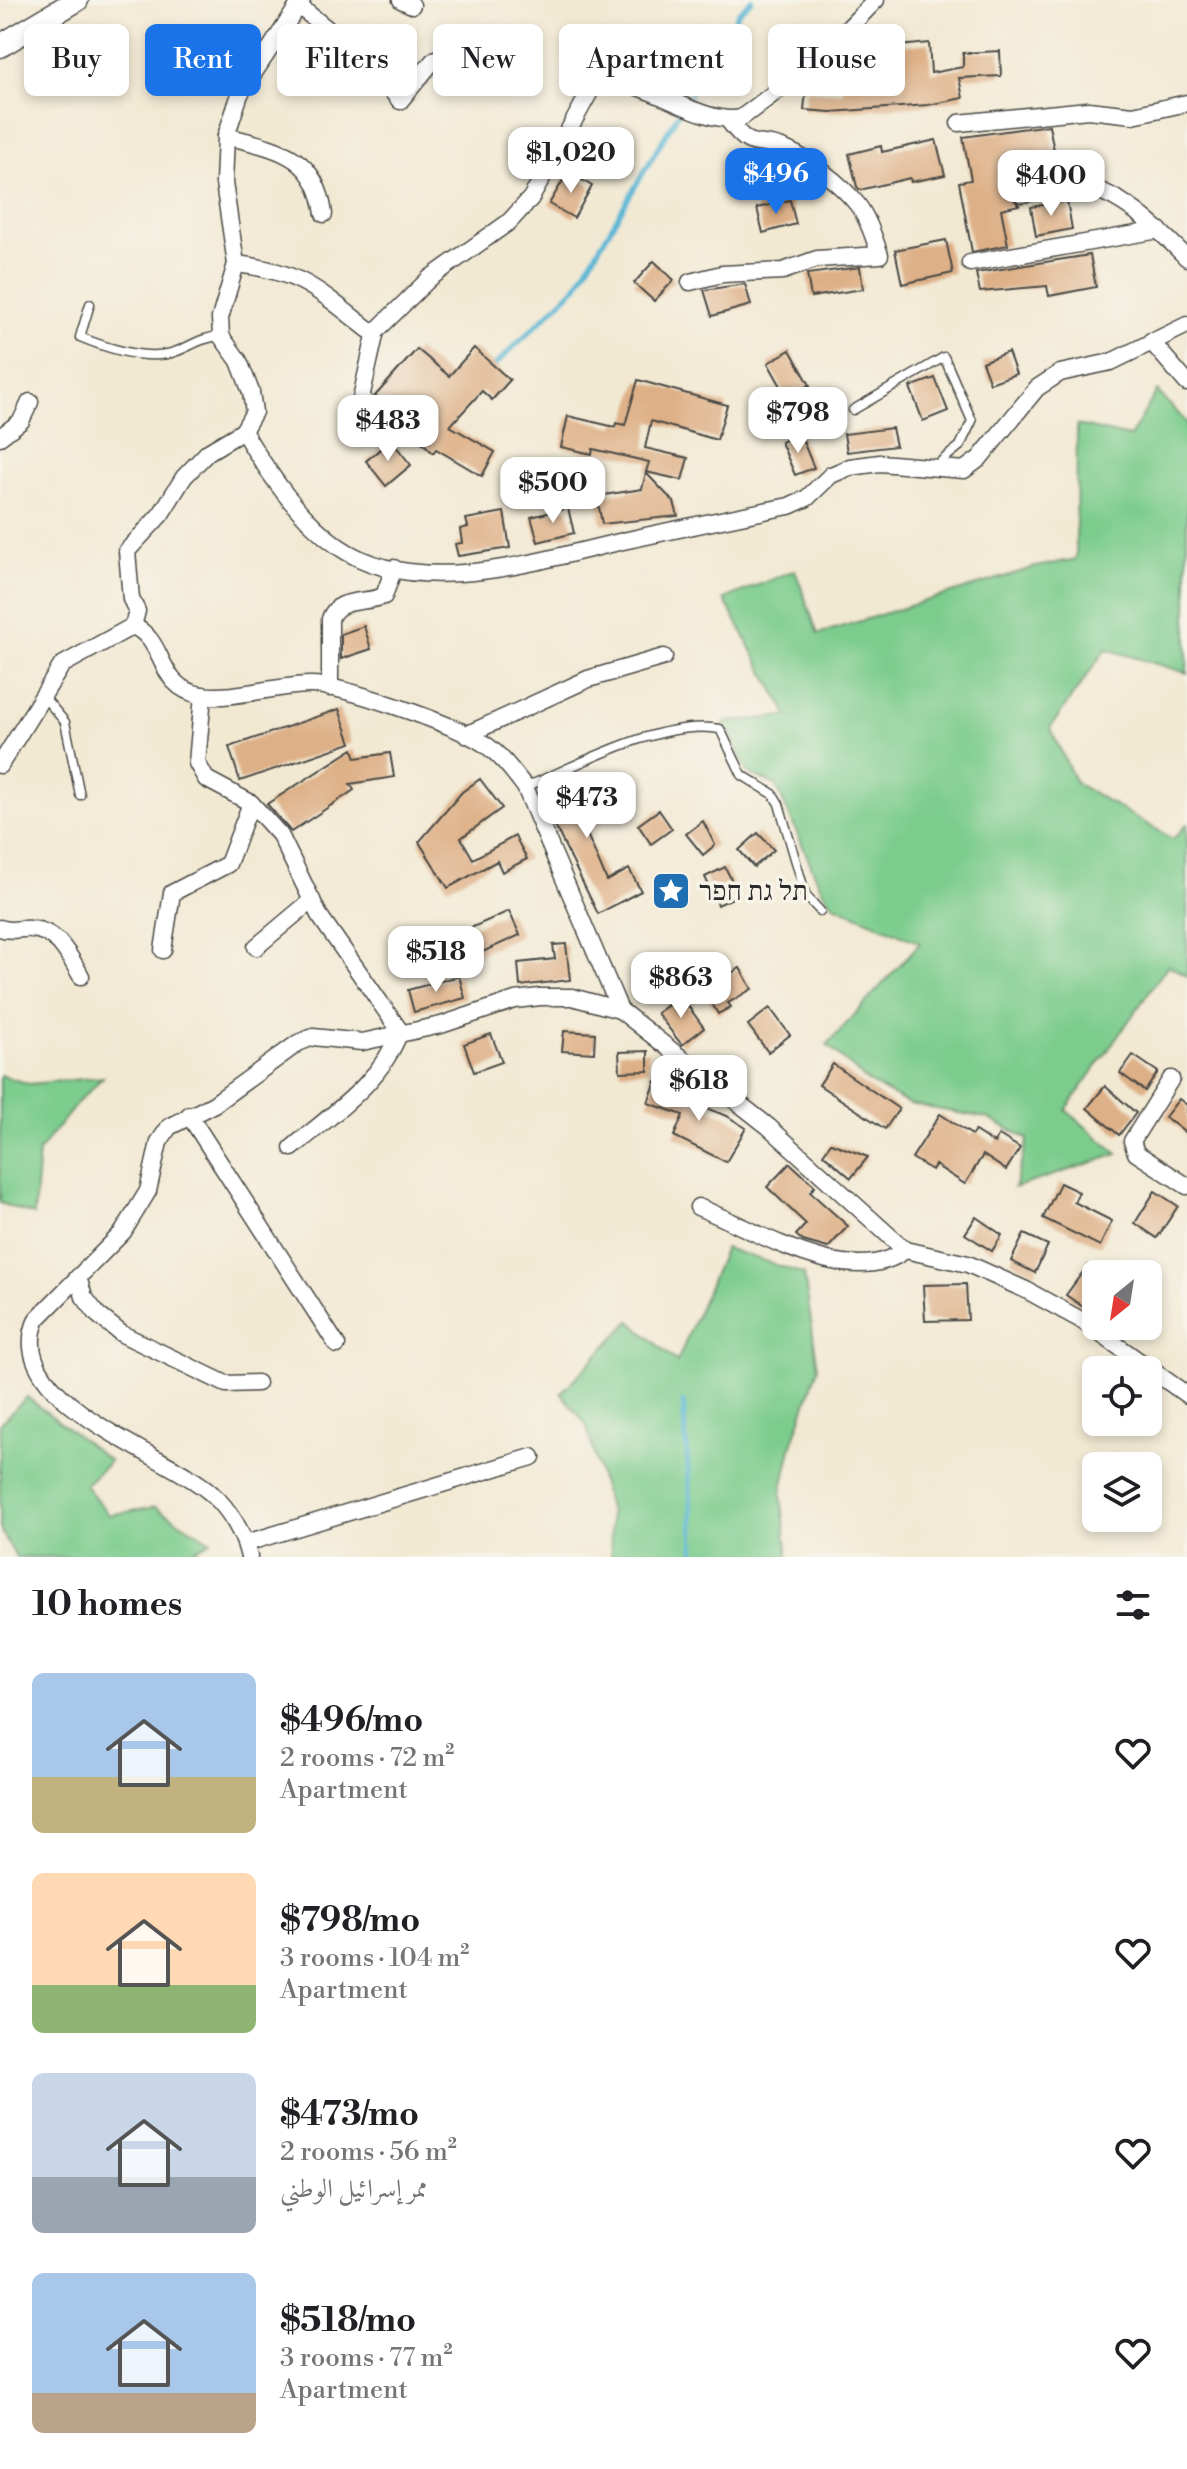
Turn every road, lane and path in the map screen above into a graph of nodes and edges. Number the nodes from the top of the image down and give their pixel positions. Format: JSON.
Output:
{"nodes":[{"id":1,"x":77,"y":0,"type":"edge"},
{"id":2,"x":876,"y":0,"type":"edge"},
{"id":3,"x":301,"y":4,"type":"edge"},
{"id":4,"x":0,"y":46,"type":"edge"},
{"id":5,"x":433,"y":61,"type":"edge"},
{"id":6,"x":1187,"y":103,"type":"edge"},
{"id":7,"x":729,"y":121,"type":"junction"},
{"id":8,"x":959,"y":123,"type":"dead end"},
{"id":9,"x":226,"y":136,"type":"junction"},
{"id":10,"x":1022,"y":194,"type":"dead end"},
{"id":11,"x":324,"y":214,"type":"dead end"},
{"id":12,"x":1159,"y":230,"type":"junction"},
{"id":13,"x":1187,"y":258,"type":"edge"},
{"id":14,"x":970,"y":263,"type":"dead end"},
{"id":15,"x":236,"y":264,"type":"junction"},
{"id":16,"x":690,"y":282,"type":"dead end"},
{"id":17,"x":90,"y":304,"type":"dead end"},
{"id":18,"x":1187,"y":325,"type":"edge"},
{"id":19,"x":376,"y":331,"type":"junction"},
{"id":20,"x":221,"y":336,"type":"junction"},
{"id":21,"x":1151,"y":341,"type":"junction"},
{"id":22,"x":1187,"y":383,"type":"edge"},
{"id":23,"x":30,"y":402,"type":"dead end"},
{"id":24,"x":853,"y":410,"type":"dead end"},
{"id":25,"x":395,"y":429,"type":"dead end"},
{"id":26,"x":243,"y":431,"type":"junction"},
{"id":27,"x":0,"y":437,"type":"edge"},
{"id":28,"x":935,"y":467,"type":"junction"},
{"id":29,"x":394,"y":568,"type":"junction"},
{"id":30,"x":133,"y":626,"type":"junction"},
{"id":31,"x":664,"y":657,"type":"dead end"},
{"id":32,"x":330,"y":688,"type":"junction"},
{"id":33,"x":203,"y":695,"type":"junction"},
{"id":34,"x":44,"y":697,"type":"junction"},
{"id":35,"x":466,"y":735,"type":"junction"},
{"id":36,"x":0,"y":765,"type":"edge"},
{"id":37,"x":525,"y":787,"type":"junction"},
{"id":38,"x":80,"y":795,"type":"dead end"},
{"id":39,"x":251,"y":803,"type":"junction"},
{"id":40,"x":312,"y":900,"type":"junction"},
{"id":41,"x":820,"y":911,"type":"dead end"},
{"id":42,"x":0,"y":928,"type":"edge"},
{"id":43,"x":256,"y":947,"type":"dead end"},
{"id":44,"x":163,"y":950,"type":"dead end"},
{"id":45,"x":81,"y":976,"type":"dead end"},
{"id":46,"x":620,"y":1010,"type":"junction"},
{"id":47,"x":400,"y":1031,"type":"junction"},
{"id":48,"x":1171,"y":1079,"type":"dead end"},
{"id":49,"x":189,"y":1115,"type":"junction"},
{"id":50,"x":292,"y":1148,"type":"dead end"},
{"id":51,"x":1187,"y":1186,"type":"edge"},
{"id":52,"x":698,"y":1207,"type":"dead end"},
{"id":53,"x":905,"y":1250,"type":"junction"},
{"id":54,"x":78,"y":1277,"type":"junction"},
{"id":55,"x":337,"y":1345,"type":"dead end"},
{"id":56,"x":257,"y":1383,"type":"dead end"},
{"id":57,"x":1187,"y":1395,"type":"edge"},
{"id":58,"x":532,"y":1457,"type":"dead end"},
{"id":59,"x":248,"y":1550,"type":"edge"}],
"edges":[{"from":1,"to":4,"type":"street"},
{"from":2,"to":7,"type":"street"},
{"from":3,"to":5,"type":"street"},
{"from":3,"to":9,"type":"street"},
{"from":6,"to":8,"type":"street"},
{"from":7,"to":16,"type":"street"},
{"from":7,"to":19,"type":"street"},
{"from":9,"to":11,"type":"street"},
{"from":9,"to":15,"type":"street"},
{"from":10,"to":12,"type":"street"},
{"from":12,"to":13,"type":"street"},
{"from":12,"to":14,"type":"street"},
{"from":15,"to":19,"type":"street"},
{"from":15,"to":20,"type":"street"},
{"from":17,"to":20,"type":"lane"},
{"from":18,"to":21,"type":"street"},
{"from":19,"to":25,"type":"street"},
{"from":20,"to":26,"type":"street"},
{"from":21,"to":22,"type":"street"},
{"from":21,"to":28,"type":"street"},
{"from":23,"to":27,"type":"street"},
{"from":24,"to":28,"type":"lane"},
{"from":26,"to":29,"type":"street"},
{"from":26,"to":30,"type":"street"},
{"from":28,"to":29,"type":"street"},
{"from":29,"to":32,"type":"street"},
{"from":30,"to":33,"type":"street"},
{"from":30,"to":34,"type":"street"},
{"from":31,"to":35,"type":"street"},
{"from":32,"to":33,"type":"street"},
{"from":32,"to":35,"type":"street"},
{"from":33,"to":39,"type":"street"},
{"from":34,"to":36,"type":"street"},
{"from":34,"to":38,"type":"lane"},
{"from":35,"to":37,"type":"street"},
{"from":37,"to":41,"type":"lane"},
{"from":37,"to":46,"type":"street"},
{"from":39,"to":40,"type":"street"},
{"from":39,"to":44,"type":"street"},
{"from":40,"to":43,"type":"street"},
{"from":40,"to":47,"type":"street"},
{"from":42,"to":45,"type":"street"},
{"from":46,"to":47,"type":"street"},
{"from":46,"to":53,"type":"street"},
{"from":47,"to":49,"type":"street"},
{"from":47,"to":50,"type":"street"},
{"from":48,"to":51,"type":"street"},
{"from":49,"to":54,"type":"street"},
{"from":49,"to":55,"type":"street"},
{"from":52,"to":53,"type":"street"},
{"from":53,"to":57,"type":"street"},
{"from":54,"to":56,"type":"street"},
{"from":54,"to":59,"type":"street"},
{"from":58,"to":59,"type":"street"}]}
